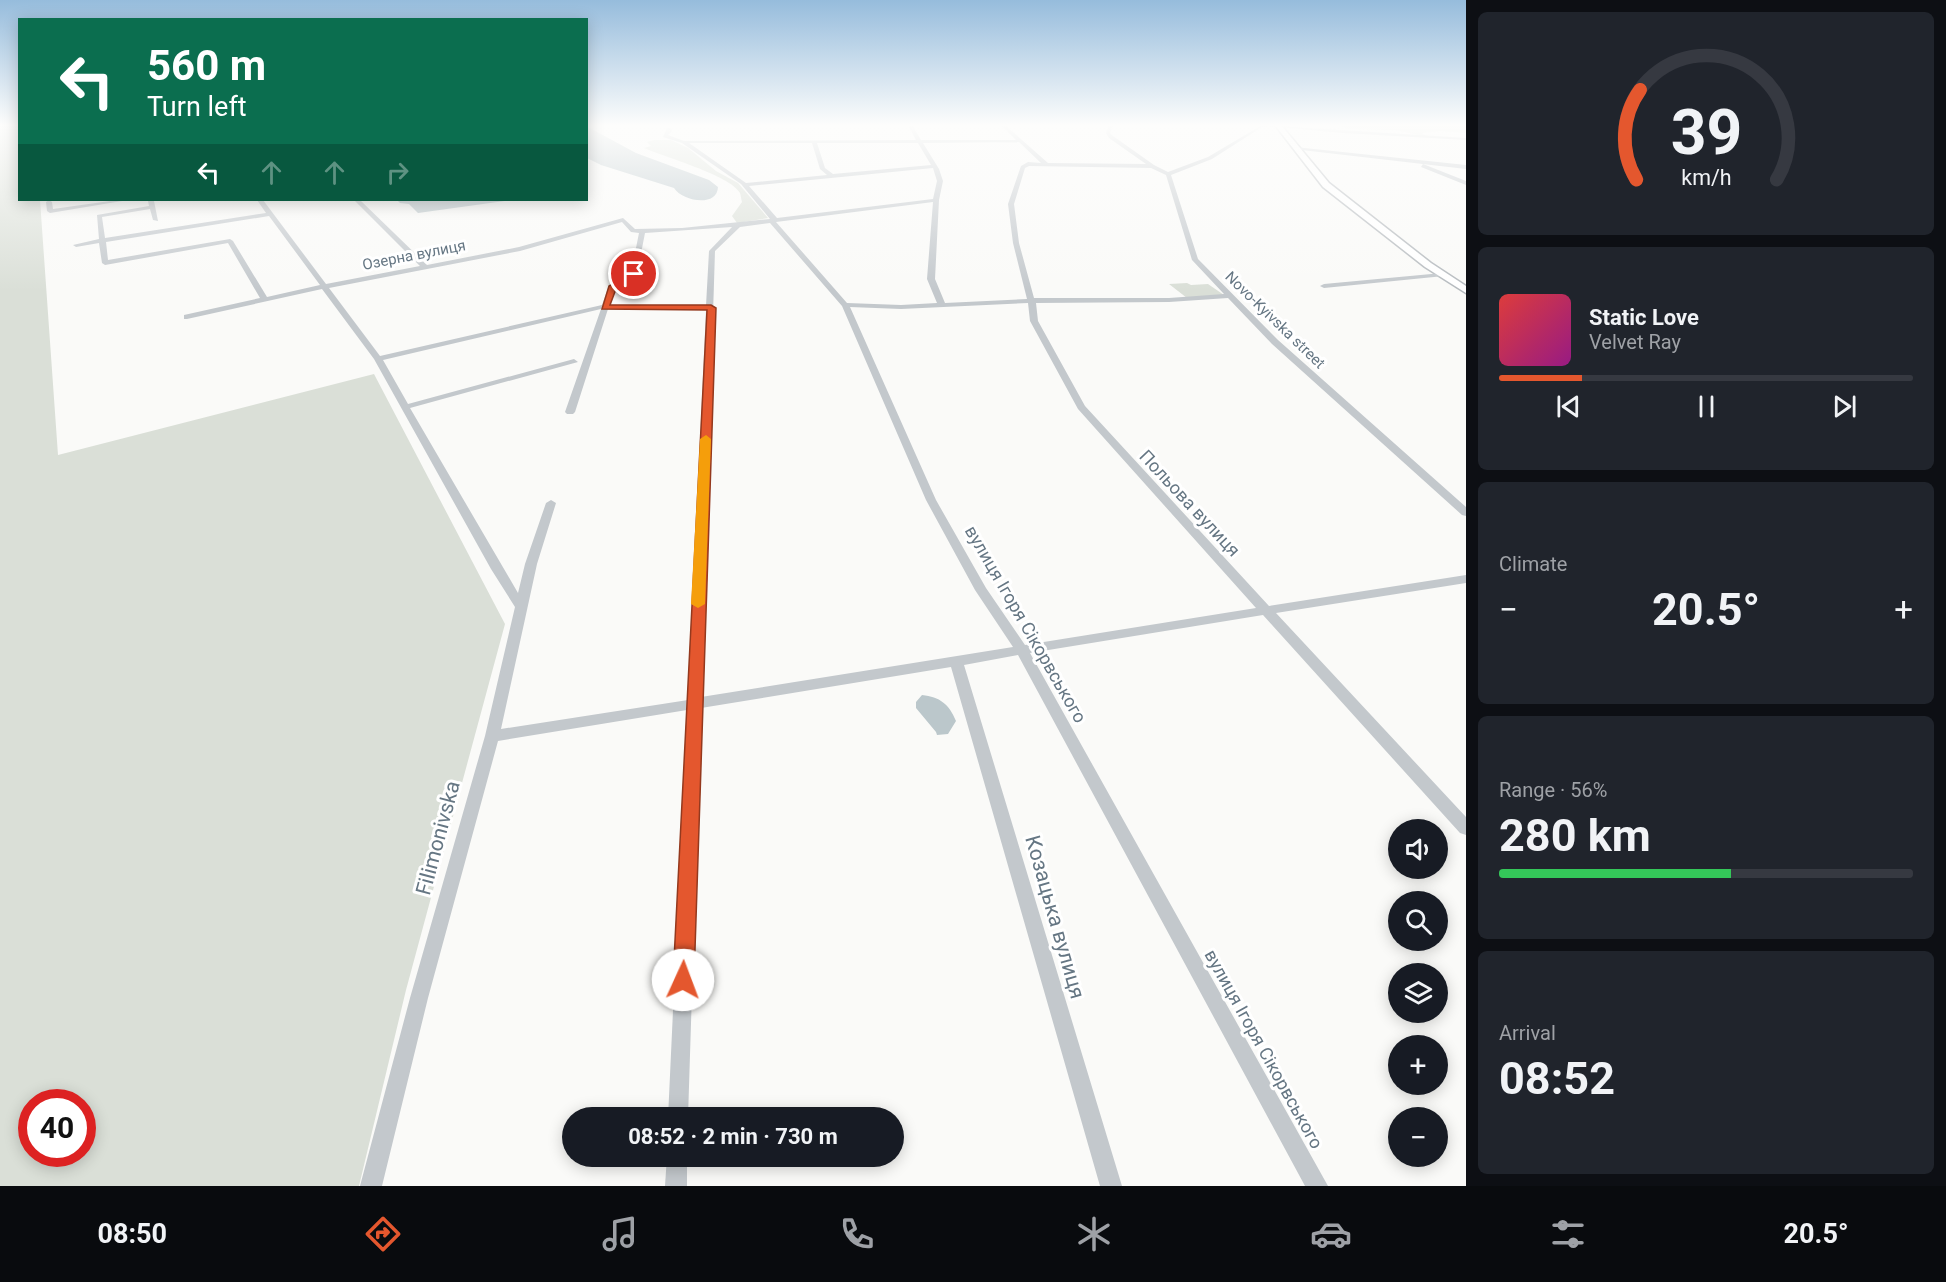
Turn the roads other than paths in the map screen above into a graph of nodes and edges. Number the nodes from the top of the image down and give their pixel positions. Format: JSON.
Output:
{"nodes":[{"id":1,"x":738,"y":180,"type":"edge"},
{"id":2,"x":790,"y":180,"type":"edge"},
{"id":3,"x":940,"y":180,"type":"edge"},
{"id":4,"x":1018,"y":180,"type":"edge"},
{"id":5,"x":1170,"y":180,"type":"edge"},
{"id":6,"x":1321,"y":180,"type":"edge"},
{"id":7,"x":745,"y":185,"type":"junction"},
{"id":8,"x":936,"y":200,"type":"junction"},
{"id":9,"x":118,"y":201,"type":"edge"},
{"id":10,"x":151,"y":201,"type":"edge"},
{"id":11,"x":261,"y":201,"type":"edge"},
{"id":12,"x":358,"y":201,"type":"edge"},
{"id":13,"x":49,"y":202,"type":"dead end"},
{"id":14,"x":153,"y":207,"type":"junction"},
{"id":15,"x":270,"y":214,"type":"junction"},
{"id":16,"x":156,"y":220,"type":"dead end"},
{"id":17,"x":772,"y":221,"type":"junction"},
{"id":18,"x":738,"y":225,"type":"junction"},
{"id":19,"x":642,"y":231,"type":"junction"},
{"id":20,"x":102,"y":241,"type":"junction"},
{"id":21,"x":76,"y":245,"type":"dead end"},
{"id":22,"x":424,"y":266,"type":"junction"},
{"id":23,"x":1442,"y":275,"type":"junction"},
{"id":24,"x":1324,"y":286,"type":"dead end"},
{"id":25,"x":322,"y":287,"type":"junction"},
{"id":26,"x":1466,"y":290,"type":"edge"},
{"id":27,"x":1229,"y":296,"type":"junction"},
{"id":28,"x":265,"y":300,"type":"junction"},
{"id":29,"x":1032,"y":303,"type":"junction"},
{"id":30,"x":844,"y":305,"type":"junction"},
{"id":31,"x":942,"y":305,"type":"junction"},
{"id":32,"x":605,"y":307,"type":"junction"},
{"id":33,"x":711,"y":308,"type":"junction"},
{"id":34,"x":187,"y":317,"type":"dead end"},
{"id":35,"x":378,"y":359,"type":"junction"},
{"id":36,"x":574,"y":362,"type":"dead end"},
{"id":37,"x":405,"y":407,"type":"junction"},
{"id":38,"x":570,"y":412,"type":"dead end"},
{"id":39,"x":551,"y":503,"type":"dead end"},
{"id":40,"x":1466,"y":513,"type":"edge"},
{"id":41,"x":1466,"y":579,"type":"edge"},
{"id":42,"x":522,"y":608,"type":"junction"},
{"id":43,"x":1266,"y":609,"type":"junction"},
{"id":44,"x":1022,"y":650,"type":"junction"},
{"id":45,"x":956,"y":661,"type":"junction"},
{"id":46,"x":693,"y":705,"type":"junction"},
{"id":47,"x":492,"y":736,"type":"junction"},
{"id":48,"x":1466,"y":828,"type":"edge"},
{"id":49,"x":678,"y":1107,"type":"edge"},
{"id":50,"x":677,"y":1167,"type":"edge"},
{"id":51,"x":371,"y":1186,"type":"edge"},
{"id":52,"x":676,"y":1186,"type":"edge"},
{"id":53,"x":1111,"y":1186,"type":"edge"},
{"id":54,"x":1317,"y":1186,"type":"edge"}],
"edges":[{"from":1,"to":7,"type":"street","name":"вулиця Ігоря Сікорвського"},
{"from":2,"to":7,"type":"street"},
{"from":3,"to":8,"type":"street"},
{"from":4,"to":29,"type":"street","name":"Польова вулиця"},
{"from":5,"to":27,"type":"street","name":"Novo-Kyivska street"},
{"from":6,"to":23,"type":"main road"},
{"from":7,"to":17,"type":"street","name":"вулиця Ігоря Сікорвського"},
{"from":8,"to":17,"type":"street"},
{"from":8,"to":31,"type":"street"},
{"from":9,"to":13,"type":"street"},
{"from":10,"to":14,"type":"street"},
{"from":11,"to":15,"type":"street"},
{"from":12,"to":22,"type":"street"},
{"from":14,"to":16,"type":"street"},
{"from":14,"to":20,"type":"street"},
{"from":15,"to":20,"type":"street"},
{"from":15,"to":25,"type":"street"},
{"from":17,"to":18,"type":"street"},
{"from":17,"to":30,"type":"street","name":"вулиця Ігоря Сікорвського"},
{"from":18,"to":19,"type":"street"},
{"from":18,"to":33,"type":"street"},
{"from":19,"to":22,"type":"street","name":"Озерна вулиця"},
{"from":19,"to":32,"type":"street"},
{"from":20,"to":21,"type":"street"},
{"from":20,"to":28,"type":"street"},
{"from":22,"to":25,"type":"street","name":"Озерна вулиця"},
{"from":23,"to":24,"type":"street"},
{"from":23,"to":26,"type":"main road"},
{"from":25,"to":28,"type":"street","name":"Озерна вулиця"},
{"from":25,"to":35,"type":"street"},
{"from":27,"to":29,"type":"street"},
{"from":27,"to":40,"type":"street","name":"Novo-Kyivska street"},
{"from":28,"to":34,"type":"street","name":"Озерна вулиця"},
{"from":29,"to":31,"type":"street"},
{"from":29,"to":43,"type":"street","name":"Польова вулиця"},
{"from":30,"to":31,"type":"street"},
{"from":30,"to":44,"type":"street","name":"вулиця Ігоря Сікорвського"},
{"from":32,"to":33,"type":"street"},
{"from":32,"to":35,"type":"street"},
{"from":32,"to":38,"type":"street"},
{"from":33,"to":46,"type":"street"},
{"from":35,"to":37,"type":"street"},
{"from":36,"to":37,"type":"street"},
{"from":37,"to":42,"type":"street"},
{"from":39,"to":42,"type":"street","name":"Filimonivska"},
{"from":41,"to":43,"type":"street"},
{"from":42,"to":47,"type":"street","name":"Filimonivska"},
{"from":43,"to":44,"type":"street"},
{"from":43,"to":48,"type":"street","name":"Польова вулиця"},
{"from":44,"to":45,"type":"street"},
{"from":44,"to":54,"type":"street","name":"вулиця Ігоря Сікорвського"},
{"from":45,"to":46,"type":"street"},
{"from":45,"to":53,"type":"street","name":"Козацька вулиця"},
{"from":46,"to":47,"type":"street"},
{"from":46,"to":49,"type":"street"},
{"from":47,"to":51,"type":"street","name":"Filimonivska"},
{"from":50,"to":52,"type":"street"}]}
